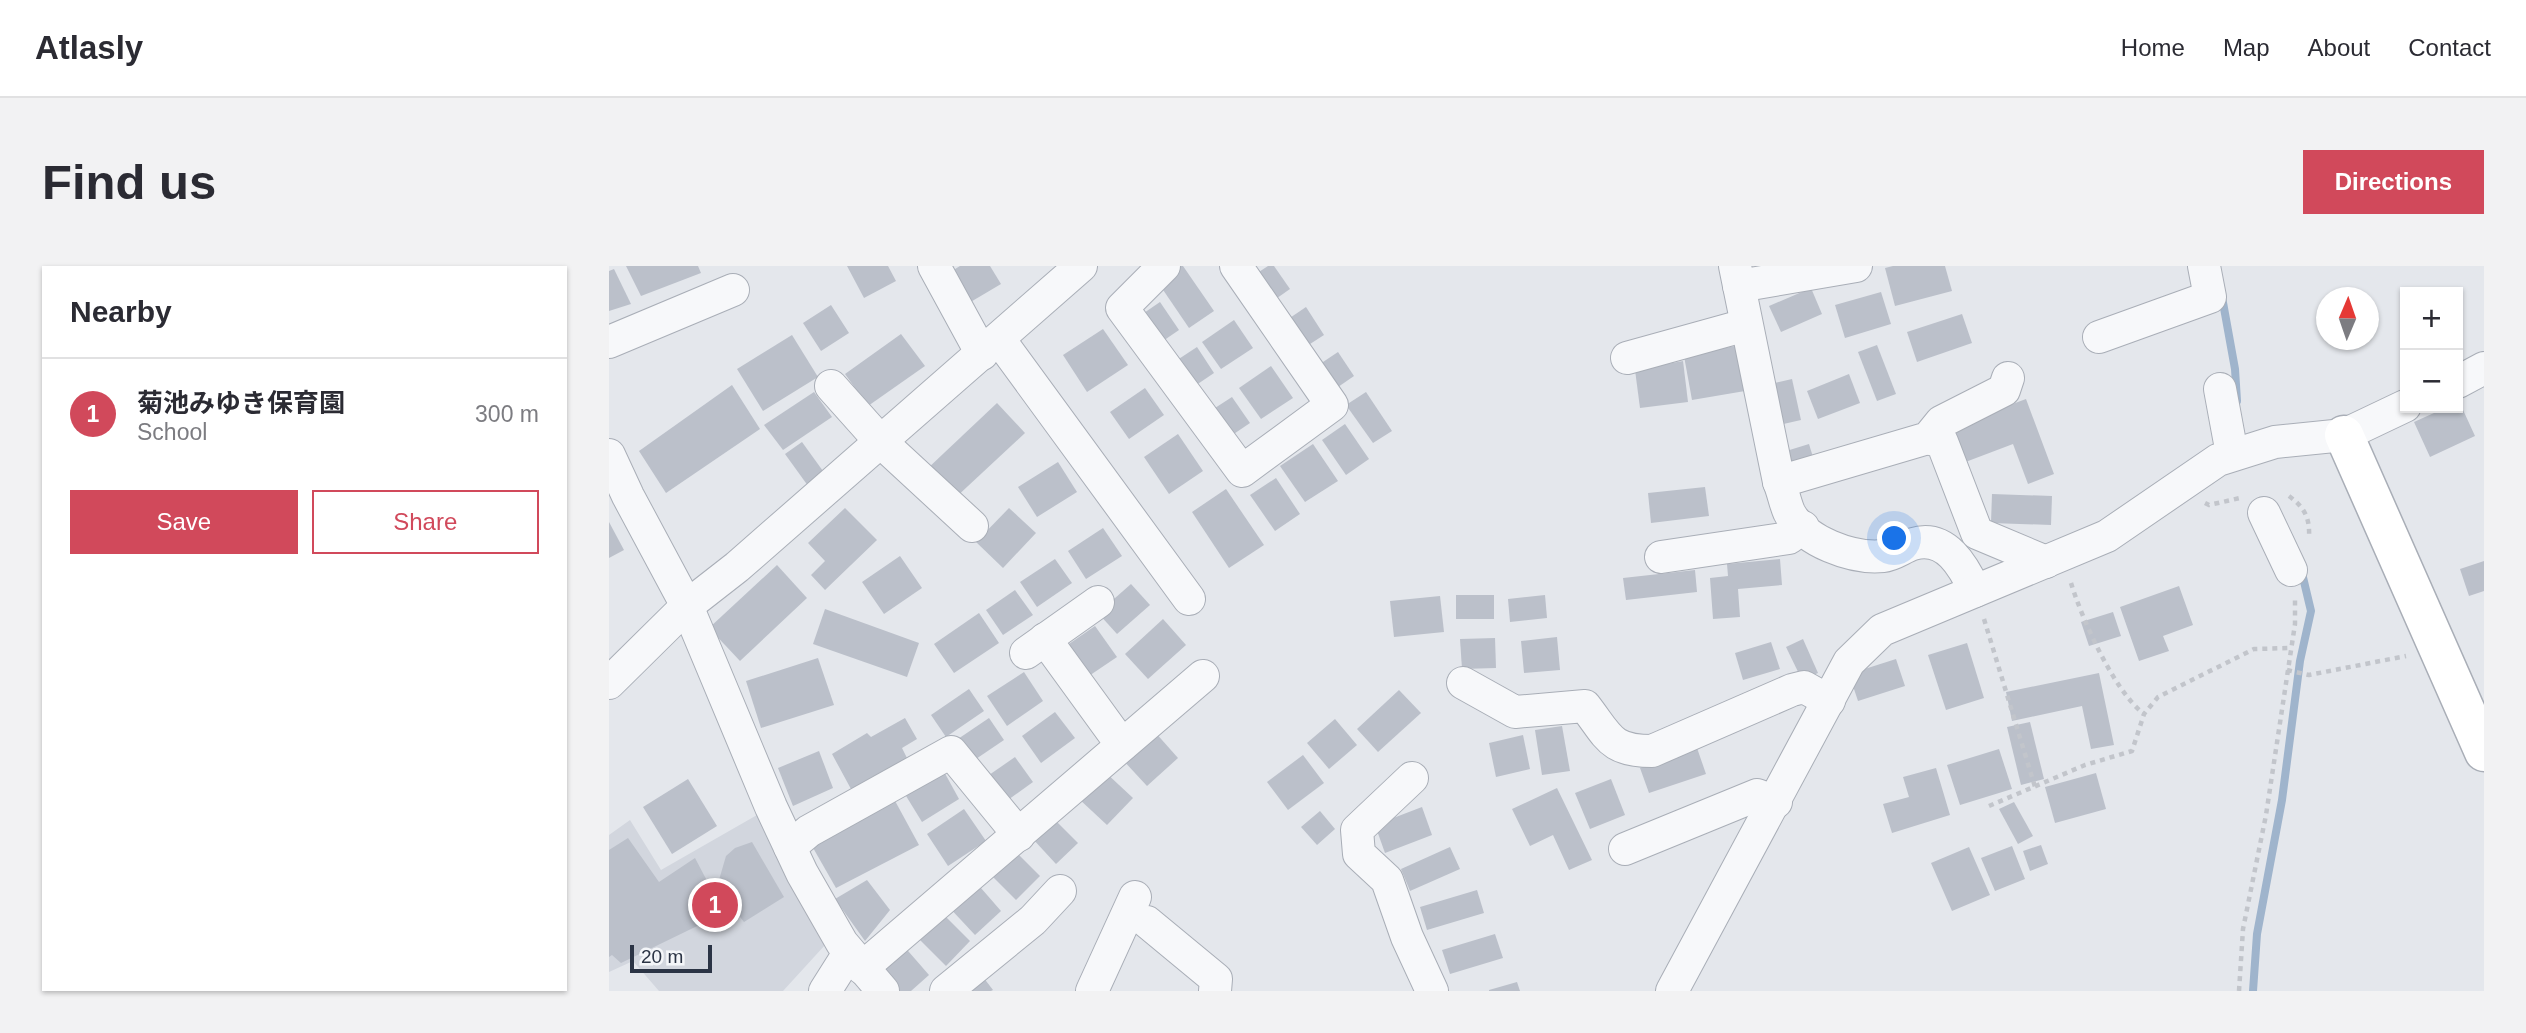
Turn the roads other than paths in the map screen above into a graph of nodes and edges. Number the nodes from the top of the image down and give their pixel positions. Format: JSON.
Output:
{"nodes":[{"id":1,"x":933,"y":266,"type":"edge"},
{"id":2,"x":1081,"y":266,"type":"edge"},
{"id":3,"x":1164,"y":266,"type":"edge"},
{"id":4,"x":1237,"y":266,"type":"edge"},
{"id":5,"x":1856,"y":266,"type":"edge"},
{"id":6,"x":2204,"y":266,"type":"edge"},
{"id":7,"x":1737,"y":276,"type":"edge"},
{"id":8,"x":733,"y":290,"type":"dead end"},
{"id":9,"x":1747,"y":325,"type":"junction"},
{"id":10,"x":2099,"y":337,"type":"dead end"},
{"id":11,"x":609,"y":342,"type":"edge"},
{"id":12,"x":991,"y":346,"type":"junction"},
{"id":13,"x":1627,"y":358,"type":"dead end"},
{"id":14,"x":2484,"y":368,"type":"edge"},
{"id":15,"x":2008,"y":379,"type":"dead end"},
{"id":16,"x":2463,"y":379,"type":"edge"},
{"id":17,"x":831,"y":386,"type":"dead end"},
{"id":18,"x":2220,"y":389,"type":"dead end"},
{"id":19,"x":2400,"y":409,"type":"edge"},
{"id":20,"x":2344,"y":435,"type":"junction"},
{"id":21,"x":1928,"y":438,"type":"junction"},
{"id":22,"x":881,"y":442,"type":"junction"},
{"id":23,"x":2232,"y":454,"type":"junction"},
{"id":24,"x":609,"y":455,"type":"edge"},
{"id":25,"x":1779,"y":482,"type":"junction"},
{"id":26,"x":2264,"y":500,"type":"road end"},
{"id":27,"x":618,"y":501,"type":"edge"},
{"id":28,"x":972,"y":526,"type":"dead end"},
{"id":29,"x":1803,"y":527,"type":"junction"},
{"id":30,"x":1661,"y":557,"type":"dead end"},
{"id":31,"x":2055,"y":558,"type":"junction"},
{"id":32,"x":2291,"y":570,"type":"road end"},
{"id":33,"x":1975,"y":591,"type":"junction"},
{"id":34,"x":1189,"y":599,"type":"dead end"},
{"id":35,"x":1098,"y":602,"type":"dead end"},
{"id":36,"x":687,"y":606,"type":"junction"},
{"id":37,"x":1203,"y":676,"type":"dead end"},
{"id":38,"x":609,"y":683,"type":"edge"},
{"id":39,"x":1463,"y":683,"type":"dead end"},
{"id":40,"x":1829,"y":701,"type":"junction"},
{"id":41,"x":1122,"y":745,"type":"junction"},
{"id":42,"x":2484,"y":752,"type":"edge"},
{"id":43,"x":1412,"y":778,"type":"dead end"},
{"id":44,"x":1776,"y":802,"type":"junction"},
{"id":45,"x":1019,"y":835,"type":"junction"},
{"id":46,"x":790,"y":847,"type":"junction"},
{"id":47,"x":1625,"y":849,"type":"dead end"},
{"id":48,"x":1061,"y":891,"type":"dead end"},
{"id":49,"x":856,"y":960,"type":"junction"},
{"id":50,"x":825,"y":991,"type":"edge"},
{"id":51,"x":883,"y":991,"type":"edge"},
{"id":52,"x":946,"y":991,"type":"edge"},
{"id":53,"x":1092,"y":991,"type":"edge"},
{"id":54,"x":1215,"y":991,"type":"edge"},
{"id":55,"x":1432,"y":991,"type":"edge"},
{"id":56,"x":1672,"y":991,"type":"edge"}],
"edges":[{"from":1,"to":12,"type":"street"},
{"from":2,"to":12,"type":"street"},
{"from":3,"to":4,"type":"street"},
{"from":5,"to":7,"type":"street"},
{"from":6,"to":10,"type":"street"},
{"from":7,"to":9,"type":"street"},
{"from":8,"to":11,"type":"street"},
{"from":9,"to":13,"type":"street"},
{"from":9,"to":25,"type":"street"},
{"from":12,"to":22,"type":"street"},
{"from":12,"to":34,"type":"street"},
{"from":14,"to":16,"type":"street"},
{"from":15,"to":21,"type":"street"},
{"from":17,"to":22,"type":"street"},
{"from":18,"to":23,"type":"street"},
{"from":19,"to":20,"type":"street"},
{"from":20,"to":23,"type":"street"},
{"from":20,"to":42,"type":"street"},
{"from":21,"to":25,"type":"street"},
{"from":21,"to":31,"type":"street"},
{"from":22,"to":28,"type":"street"},
{"from":22,"to":36,"type":"street"},
{"from":23,"to":31,"type":"street"},
{"from":24,"to":27,"type":"street"},
{"from":25,"to":29,"type":"street"},
{"from":26,"to":32,"type":"street"},
{"from":27,"to":36,"type":"street"},
{"from":29,"to":30,"type":"street"},
{"from":29,"to":33,"type":"street"},
{"from":31,"to":33,"type":"street"},
{"from":33,"to":40,"type":"street"},
{"from":35,"to":41,"type":"street"},
{"from":36,"to":38,"type":"street"},
{"from":36,"to":46,"type":"street"},
{"from":37,"to":41,"type":"street"},
{"from":39,"to":40,"type":"street"},
{"from":40,"to":44,"type":"street"},
{"from":41,"to":45,"type":"street"},
{"from":43,"to":55,"type":"street"},
{"from":44,"to":47,"type":"street"},
{"from":44,"to":56,"type":"street"},
{"from":45,"to":46,"type":"street"},
{"from":45,"to":49,"type":"street"},
{"from":46,"to":49,"type":"street"},
{"from":48,"to":52,"type":"street"},
{"from":49,"to":50,"type":"street"},
{"from":49,"to":51,"type":"street"},
{"from":53,"to":54,"type":"street"}]}
